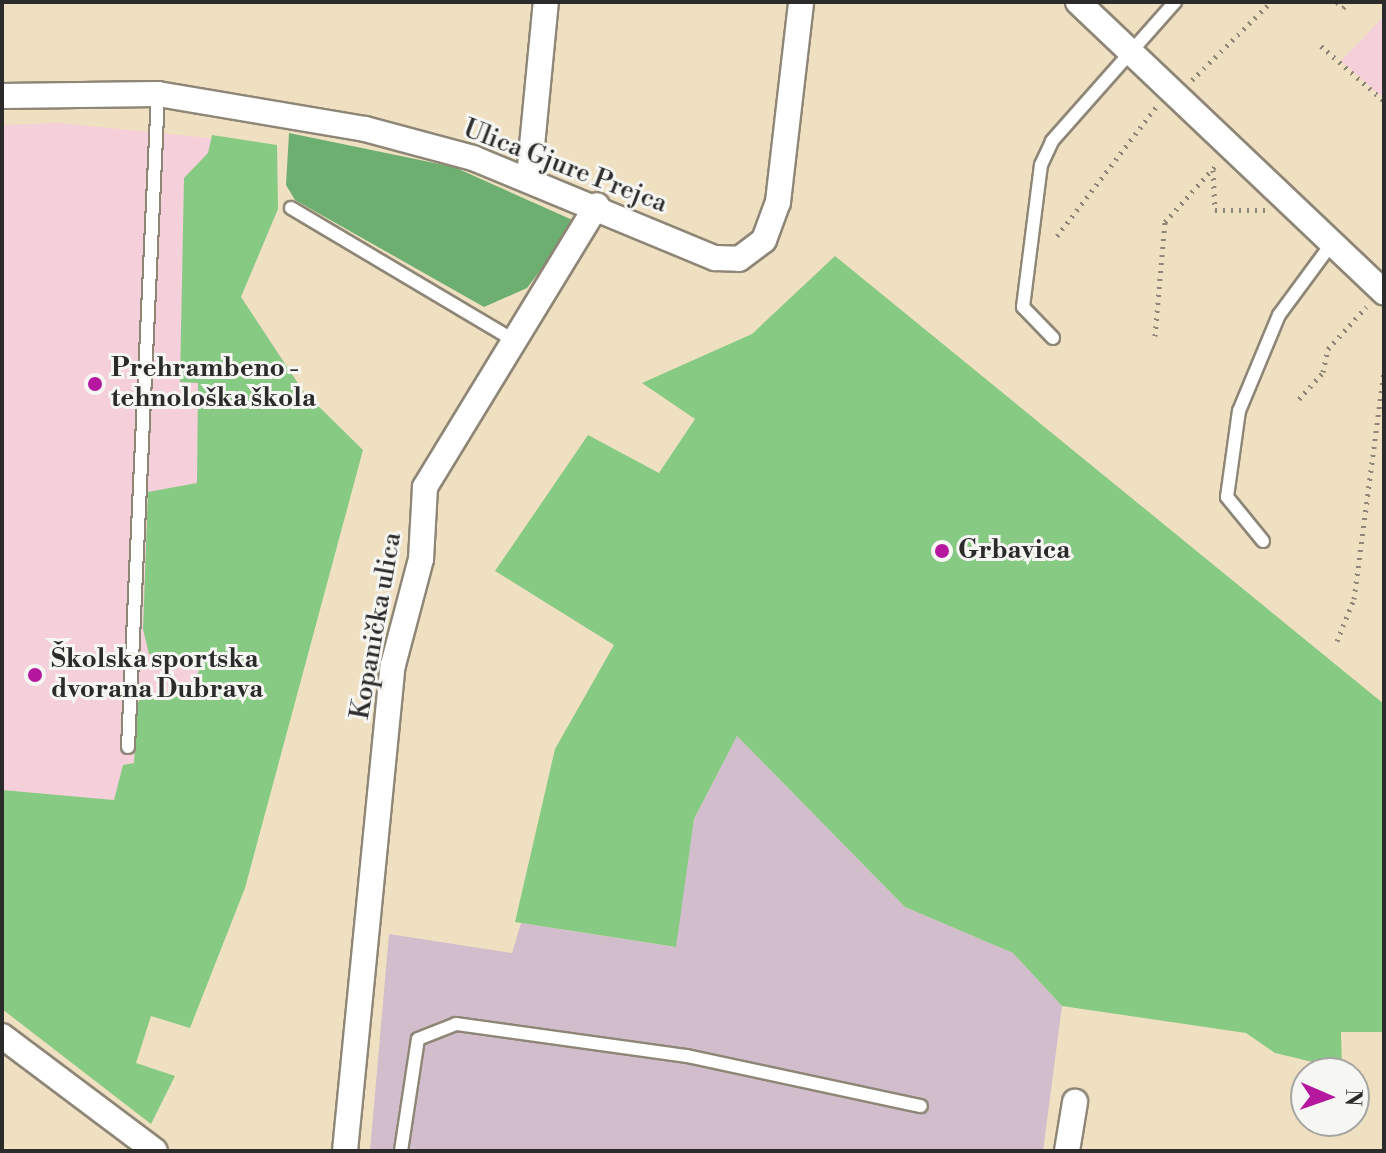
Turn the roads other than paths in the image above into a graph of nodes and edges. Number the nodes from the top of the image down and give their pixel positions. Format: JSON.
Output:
{"nodes":[{"id":1,"x":546,"y":2,"type":"edge"},
{"id":2,"x":801,"y":2,"type":"edge"},
{"id":3,"x":1078,"y":2,"type":"edge"},
{"id":4,"x":1175,"y":2,"type":"edge"},
{"id":5,"x":1130,"y":51,"type":"junction"},
{"id":6,"x":158,"y":94,"type":"junction"},
{"id":7,"x":2,"y":96,"type":"edge"},
{"id":8,"x":529,"y":177,"type":"junction"},
{"id":9,"x":597,"y":205,"type":"junction"},
{"id":10,"x":291,"y":208,"type":"dead end"},
{"id":11,"x":1332,"y":243,"type":"junction"},
{"id":12,"x":1378,"y":296,"type":"edge"},
{"id":13,"x":1053,"y":338,"type":"dead end"},
{"id":14,"x":512,"y":339,"type":"junction"},
{"id":15,"x":1263,"y":541,"type":"dead end"},
{"id":16,"x":128,"y":747,"type":"dead end"},
{"id":17,"x":2,"y":1036,"type":"edge"},
{"id":18,"x":1075,"y":1102,"type":"dead end"},
{"id":19,"x":921,"y":1106,"type":"dead end"},
{"id":20,"x":155,"y":1151,"type":"edge"},
{"id":21,"x":345,"y":1151,"type":"edge"},
{"id":22,"x":401,"y":1151,"type":"edge"},
{"id":23,"x":1067,"y":1151,"type":"edge"}],
"edges":[{"from":1,"to":8,"type":"street"},
{"from":2,"to":9,"type":"street","name":"Ulica Gjure Prejca"},
{"from":3,"to":5,"type":"street"},
{"from":4,"to":5,"type":"lane"},
{"from":5,"to":11,"type":"street"},
{"from":5,"to":13,"type":"lane"},
{"from":6,"to":7,"type":"street","name":"Ulica Gjure Prejca"},
{"from":6,"to":8,"type":"street","name":"Ulica Gjure Prejca"},
{"from":6,"to":16,"type":"lane"},
{"from":8,"to":9,"type":"street","name":"Ulica Gjure Prejca"},
{"from":9,"to":14,"type":"street","name":"Kopanička ulica"},
{"from":10,"to":14,"type":"lane"},
{"from":11,"to":12,"type":"street"},
{"from":11,"to":15,"type":"lane"},
{"from":14,"to":21,"type":"street","name":"Kopanička ulica"},
{"from":17,"to":20,"type":"street"},
{"from":18,"to":23,"type":"street"},
{"from":19,"to":22,"type":"lane"}]}
